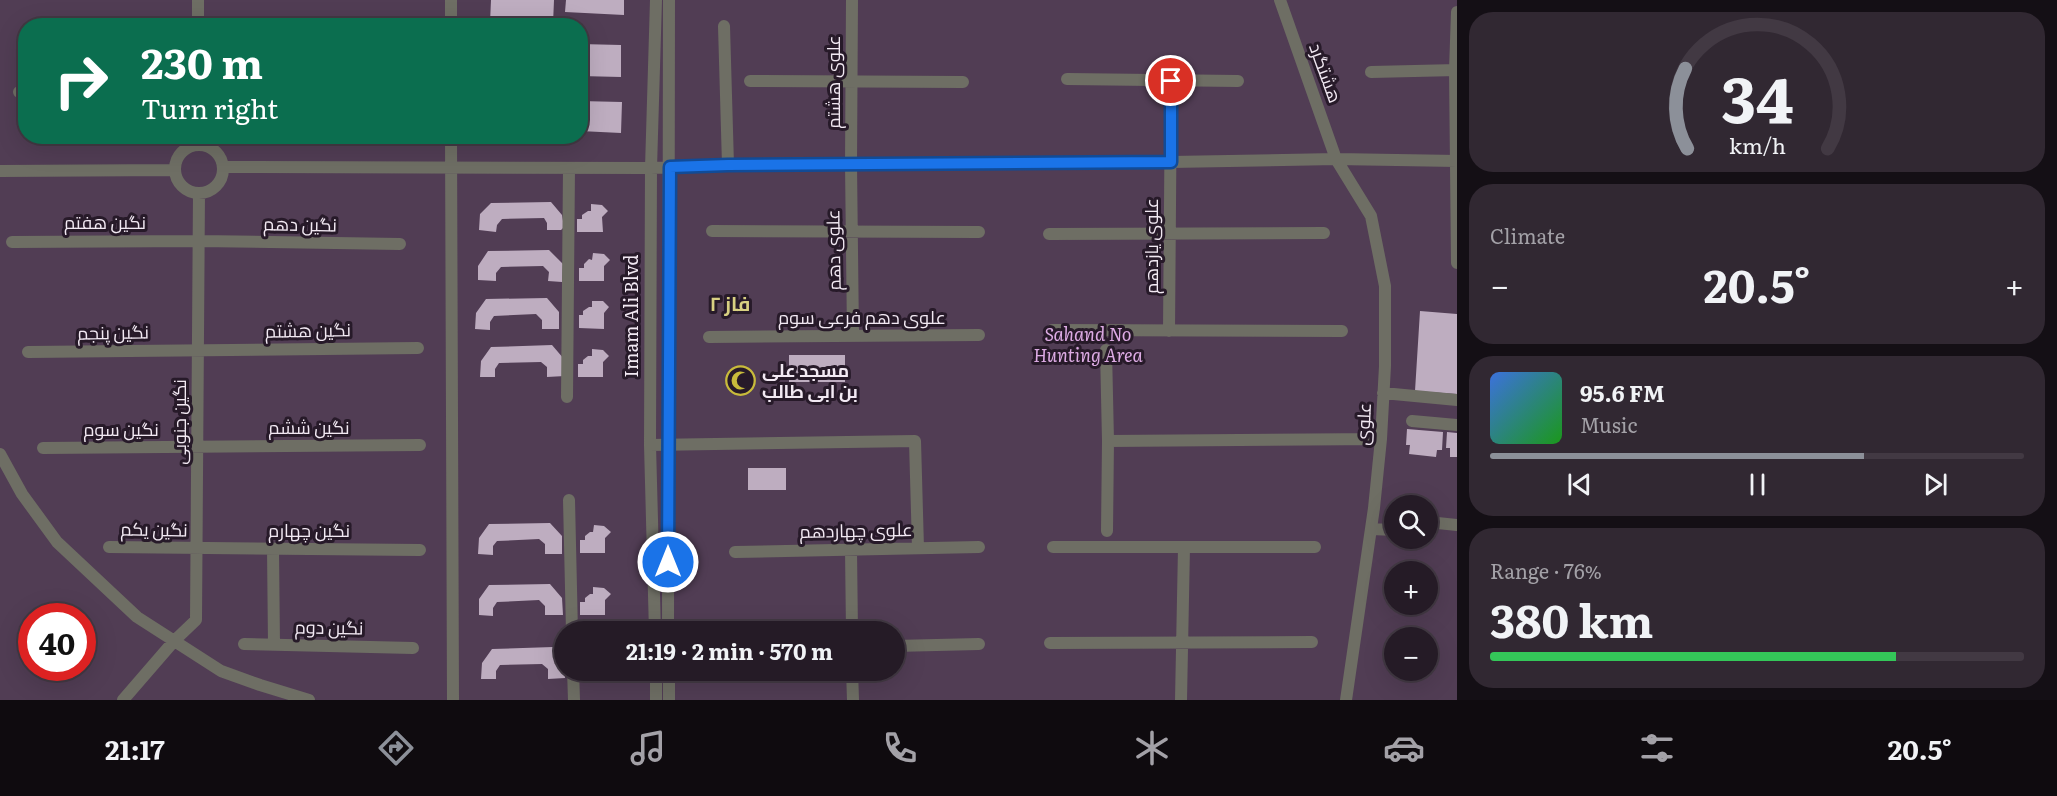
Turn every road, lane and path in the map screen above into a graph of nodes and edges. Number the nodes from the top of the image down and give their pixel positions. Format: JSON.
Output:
{"nodes":[{"id":1,"x":198,"y":0,"type":"edge"},
{"id":2,"x":451,"y":0,"type":"edge"},
{"id":3,"x":656,"y":0,"type":"edge"},
{"id":4,"x":669,"y":0,"type":"edge"},
{"id":5,"x":852,"y":0,"type":"edge"},
{"id":6,"x":1280,"y":0,"type":"edge"},
{"id":7,"x":1457,"y":12,"type":"edge"},
{"id":8,"x":198,"y":18,"type":"edge"},
{"id":9,"x":451,"y":18,"type":"edge"},
{"id":10,"x":724,"y":26,"type":"dead end"},
{"id":11,"x":1456,"y":70,"type":"edge"},
{"id":12,"x":1371,"y":72,"type":"dead end"},
{"id":13,"x":1067,"y":79,"type":"dead end"},
{"id":14,"x":750,"y":81,"type":"dead end"},
{"id":15,"x":1171,"y":81,"type":"junction"},
{"id":16,"x":1238,"y":81,"type":"dead end"},
{"id":17,"x":852,"y":82,"type":"junction"},
{"id":18,"x":963,"y":82,"type":"dead end"},
{"id":19,"x":194,"y":144,"type":"edge"},
{"id":20,"x":204,"y":144,"type":"edge"},
{"id":21,"x":451,"y":144,"type":"edge"},
{"id":22,"x":1336,"y":159,"type":"junction"},
{"id":23,"x":1457,"y":161,"type":"edge"},
{"id":24,"x":1171,"y":162,"type":"junction"},
{"id":25,"x":851,"y":164,"type":"junction"},
{"id":26,"x":728,"y":165,"type":"junction"},
{"id":27,"x":223,"y":167,"type":"junction"},
{"id":28,"x":670,"y":167,"type":"junction"},
{"id":29,"x":451,"y":168,"type":"junction"},
{"id":30,"x":569,"y":168,"type":"junction"},
{"id":31,"x":651,"y":168,"type":"junction"},
{"id":32,"x":174,"y":170,"type":"junction"},
{"id":33,"x":0,"y":171,"type":"edge"},
{"id":34,"x":199,"y":193,"type":"junction"},
{"id":35,"x":712,"y":231,"type":"dead end"},
{"id":36,"x":979,"y":232,"type":"dead end"},
{"id":37,"x":852,"y":233,"type":"junction"},
{"id":38,"x":1324,"y":233,"type":"dead end"},
{"id":39,"x":1049,"y":234,"type":"dead end"},
{"id":40,"x":1170,"y":235,"type":"junction"},
{"id":41,"x":199,"y":241,"type":"junction"},
{"id":42,"x":12,"y":242,"type":"dead end"},
{"id":43,"x":400,"y":244,"type":"dead end"},
{"id":44,"x":1457,"y":263,"type":"edge"},
{"id":45,"x":1052,"y":330,"type":"dead end"},
{"id":46,"x":1169,"y":331,"type":"junction"},
{"id":47,"x":1342,"y":331,"type":"dead end"},
{"id":48,"x":979,"y":335,"type":"dead end"},
{"id":49,"x":853,"y":336,"type":"junction"},
{"id":50,"x":709,"y":337,"type":"dead end"},
{"id":51,"x":418,"y":348,"type":"dead end"},
{"id":52,"x":199,"y":350,"type":"junction"},
{"id":53,"x":1106,"y":350,"type":"dead end"},
{"id":54,"x":28,"y":352,"type":"dead end"},
{"id":55,"x":1383,"y":393,"type":"junction"},
{"id":56,"x":567,"y":397,"type":"dead end"},
{"id":57,"x":1457,"y":400,"type":"edge"},
{"id":58,"x":1412,"y":421,"type":"dead end"},
{"id":59,"x":1457,"y":425,"type":"edge"},
{"id":60,"x":1381,"y":439,"type":"junction"},
{"id":61,"x":1108,"y":441,"type":"junction"},
{"id":62,"x":420,"y":445,"type":"dead end"},
{"id":63,"x":650,"y":445,"type":"junction"},
{"id":64,"x":668,"y":446,"type":"junction"},
{"id":65,"x":198,"y":447,"type":"junction"},
{"id":66,"x":43,"y":448,"type":"dead end"},
{"id":67,"x":0,"y":454,"type":"edge"},
{"id":68,"x":569,"y":500,"type":"dead end"},
{"id":69,"x":1438,"y":523,"type":"edge"},
{"id":70,"x":1457,"y":525,"type":"edge"},
{"id":71,"x":1371,"y":530,"type":"junction"},
{"id":72,"x":1384,"y":530,"type":"edge"},
{"id":73,"x":1107,"y":531,"type":"dead end"},
{"id":74,"x":979,"y":546,"type":"dead end"},
{"id":75,"x":109,"y":547,"type":"dead end"},
{"id":76,"x":1184,"y":547,"type":"junction"},
{"id":77,"x":1316,"y":547,"type":"dead end"},
{"id":78,"x":918,"y":548,"type":"junction"},
{"id":79,"x":1053,"y":548,"type":"dead end"},
{"id":80,"x":198,"y":549,"type":"junction"},
{"id":81,"x":273,"y":549,"type":"junction"},
{"id":82,"x":420,"y":550,"type":"dead end"},
{"id":83,"x":851,"y":550,"type":"junction"},
{"id":84,"x":735,"y":552,"type":"dead end"},
{"id":85,"x":572,"y":621,"type":"edge"},
{"id":86,"x":655,"y":621,"type":"edge"},
{"id":87,"x":668,"y":621,"type":"edge"},
{"id":88,"x":852,"y":621,"type":"edge"},
{"id":89,"x":174,"y":641,"type":"junction"},
{"id":90,"x":1312,"y":642,"type":"dead end"},
{"id":91,"x":1050,"y":643,"type":"dead end"},
{"id":92,"x":244,"y":644,"type":"dead end"},
{"id":93,"x":979,"y":644,"type":"dead end"},
{"id":94,"x":1182,"y":644,"type":"junction"},
{"id":95,"x":274,"y":645,"type":"junction"},
{"id":96,"x":905,"y":646,"type":"edge"},
{"id":97,"x":412,"y":648,"type":"dead end"},
{"id":98,"x":573,"y":681,"type":"edge"},
{"id":99,"x":656,"y":681,"type":"edge"},
{"id":100,"x":669,"y":681,"type":"edge"},
{"id":101,"x":852,"y":681,"type":"edge"},
{"id":102,"x":123,"y":700,"type":"edge"},
{"id":103,"x":309,"y":700,"type":"edge"},
{"id":104,"x":453,"y":700,"type":"edge"},
{"id":105,"x":574,"y":700,"type":"edge"},
{"id":106,"x":656,"y":700,"type":"edge"},
{"id":107,"x":669,"y":700,"type":"edge"},
{"id":108,"x":853,"y":700,"type":"edge"},
{"id":109,"x":1181,"y":700,"type":"edge"},
{"id":110,"x":1346,"y":700,"type":"edge"}],
"edges":[{"from":1,"to":8,"type":"street"},
{"from":2,"to":9,"type":"street"},
{"from":3,"to":31,"type":"street","name":"Imam Ali Blvd"},
{"from":4,"to":28,"type":"street","name":"Imam Ali Blvd"},
{"from":5,"to":17,"type":"street","name":"علوی هشتم"},
{"from":6,"to":22,"type":"street","name":"هشتگرد"},
{"from":7,"to":11,"type":"street"},
{"from":10,"to":26,"type":"street"},
{"from":11,"to":12,"type":"street"},
{"from":11,"to":23,"type":"street"},
{"from":13,"to":15,"type":"street"},
{"from":14,"to":17,"type":"street"},
{"from":15,"to":16,"type":"street"},
{"from":15,"to":24,"type":"street","name":"علوی یازدهم"},
{"from":17,"to":18,"type":"street"},
{"from":17,"to":25,"type":"street","name":"علوی هشتم"},
{"from":19,"to":32,"type":"street"},
{"from":20,"to":27,"type":"street"},
{"from":21,"to":29,"type":"street"},
{"from":22,"to":23,"type":"street"},
{"from":22,"to":24,"type":"street"},
{"from":22,"to":55,"type":"street","name":"علوی"},
{"from":23,"to":44,"type":"street"},
{"from":24,"to":25,"type":"street"},
{"from":24,"to":40,"type":"street","name":"علوی یازدهم"},
{"from":25,"to":26,"type":"street"},
{"from":25,"to":37,"type":"street","name":"علوی دهم"},
{"from":26,"to":28,"type":"street"},
{"from":27,"to":29,"type":"street"},
{"from":27,"to":34,"type":"street"},
{"from":28,"to":31,"type":"street"},
{"from":28,"to":64,"type":"street","name":"Imam Ali Blvd"},
{"from":29,"to":30,"type":"street"},
{"from":29,"to":104,"type":"street"},
{"from":30,"to":31,"type":"street"},
{"from":30,"to":56,"type":"street"},
{"from":31,"to":63,"type":"street","name":"Imam Ali Blvd"},
{"from":32,"to":33,"type":"street"},
{"from":32,"to":34,"type":"street"},
{"from":34,"to":41,"type":"street","name":"نگین جنوبی"},
{"from":35,"to":37,"type":"street"},
{"from":36,"to":37,"type":"street"},
{"from":37,"to":49,"type":"street","name":"علوی دهم"},
{"from":38,"to":40,"type":"street"},
{"from":39,"to":40,"type":"street"},
{"from":40,"to":46,"type":"street","name":"علوی یازدهم"},
{"from":41,"to":42,"type":"street","name":"نگین هفتم"},
{"from":41,"to":43,"type":"street","name":"نگین دهم"},
{"from":41,"to":52,"type":"street","name":"نگین جنوبی"},
{"from":45,"to":46,"type":"street"},
{"from":46,"to":47,"type":"street"},
{"from":48,"to":49,"type":"street","name":"علوی دهم فرعی سوم"},
{"from":49,"to":50,"type":"street","name":"علوی دهم فرعی سوم"},
{"from":51,"to":52,"type":"street","name":"نگین هشتم"},
{"from":52,"to":54,"type":"street","name":"نگین پنجم"},
{"from":52,"to":65,"type":"street","name":"نگین جنوبی"},
{"from":53,"to":61,"type":"street"},
{"from":55,"to":57,"type":"street"},
{"from":55,"to":60,"type":"street","name":"علوی"},
{"from":58,"to":59,"type":"street"},
{"from":60,"to":61,"type":"street"},
{"from":60,"to":71,"type":"street","name":"علوی"},
{"from":61,"to":73,"type":"street"},
{"from":62,"to":65,"type":"street","name":"نگین ششم"},
{"from":63,"to":64,"type":"street"},
{"from":63,"to":86,"type":"street","name":"Imam Ali Blvd"},
{"from":64,"to":78,"type":"street"},
{"from":64,"to":87,"type":"street","name":"Imam Ali Blvd"},
{"from":65,"to":66,"type":"street","name":"نگین سوم"},
{"from":65,"to":80,"type":"street","name":"نگین جنوبی"},
{"from":67,"to":89,"type":"street"},
{"from":68,"to":85,"type":"street"},
{"from":69,"to":70,"type":"street"},
{"from":71,"to":72,"type":"street"},
{"from":71,"to":110,"type":"street","name":"علوی"},
{"from":74,"to":78,"type":"street","name":"علوی چهاردهم"},
{"from":75,"to":80,"type":"street","name":"نگین یکم"},
{"from":76,"to":77,"type":"street"},
{"from":76,"to":79,"type":"street"},
{"from":76,"to":94,"type":"street"},
{"from":78,"to":83,"type":"street","name":"علوی چهاردهم"},
{"from":80,"to":81,"type":"street","name":"نگین چهارم"},
{"from":80,"to":89,"type":"street","name":"نگین جنوبی"},
{"from":81,"to":82,"type":"street","name":"نگین چهارم"},
{"from":81,"to":95,"type":"street"},
{"from":83,"to":84,"type":"street","name":"علوی چهاردهم"},
{"from":83,"to":88,"type":"street"},
{"from":89,"to":102,"type":"street","name":"نگین جنوبی"},
{"from":89,"to":103,"type":"street"},
{"from":90,"to":94,"type":"street"},
{"from":91,"to":94,"type":"street"},
{"from":92,"to":95,"type":"street","name":"نگین دوم"},
{"from":93,"to":96,"type":"street"},
{"from":94,"to":109,"type":"street"},
{"from":95,"to":97,"type":"street","name":"نگین دوم"},
{"from":98,"to":105,"type":"street"},
{"from":99,"to":106,"type":"street"},
{"from":100,"to":107,"type":"street"},
{"from":101,"to":108,"type":"street"}]}
